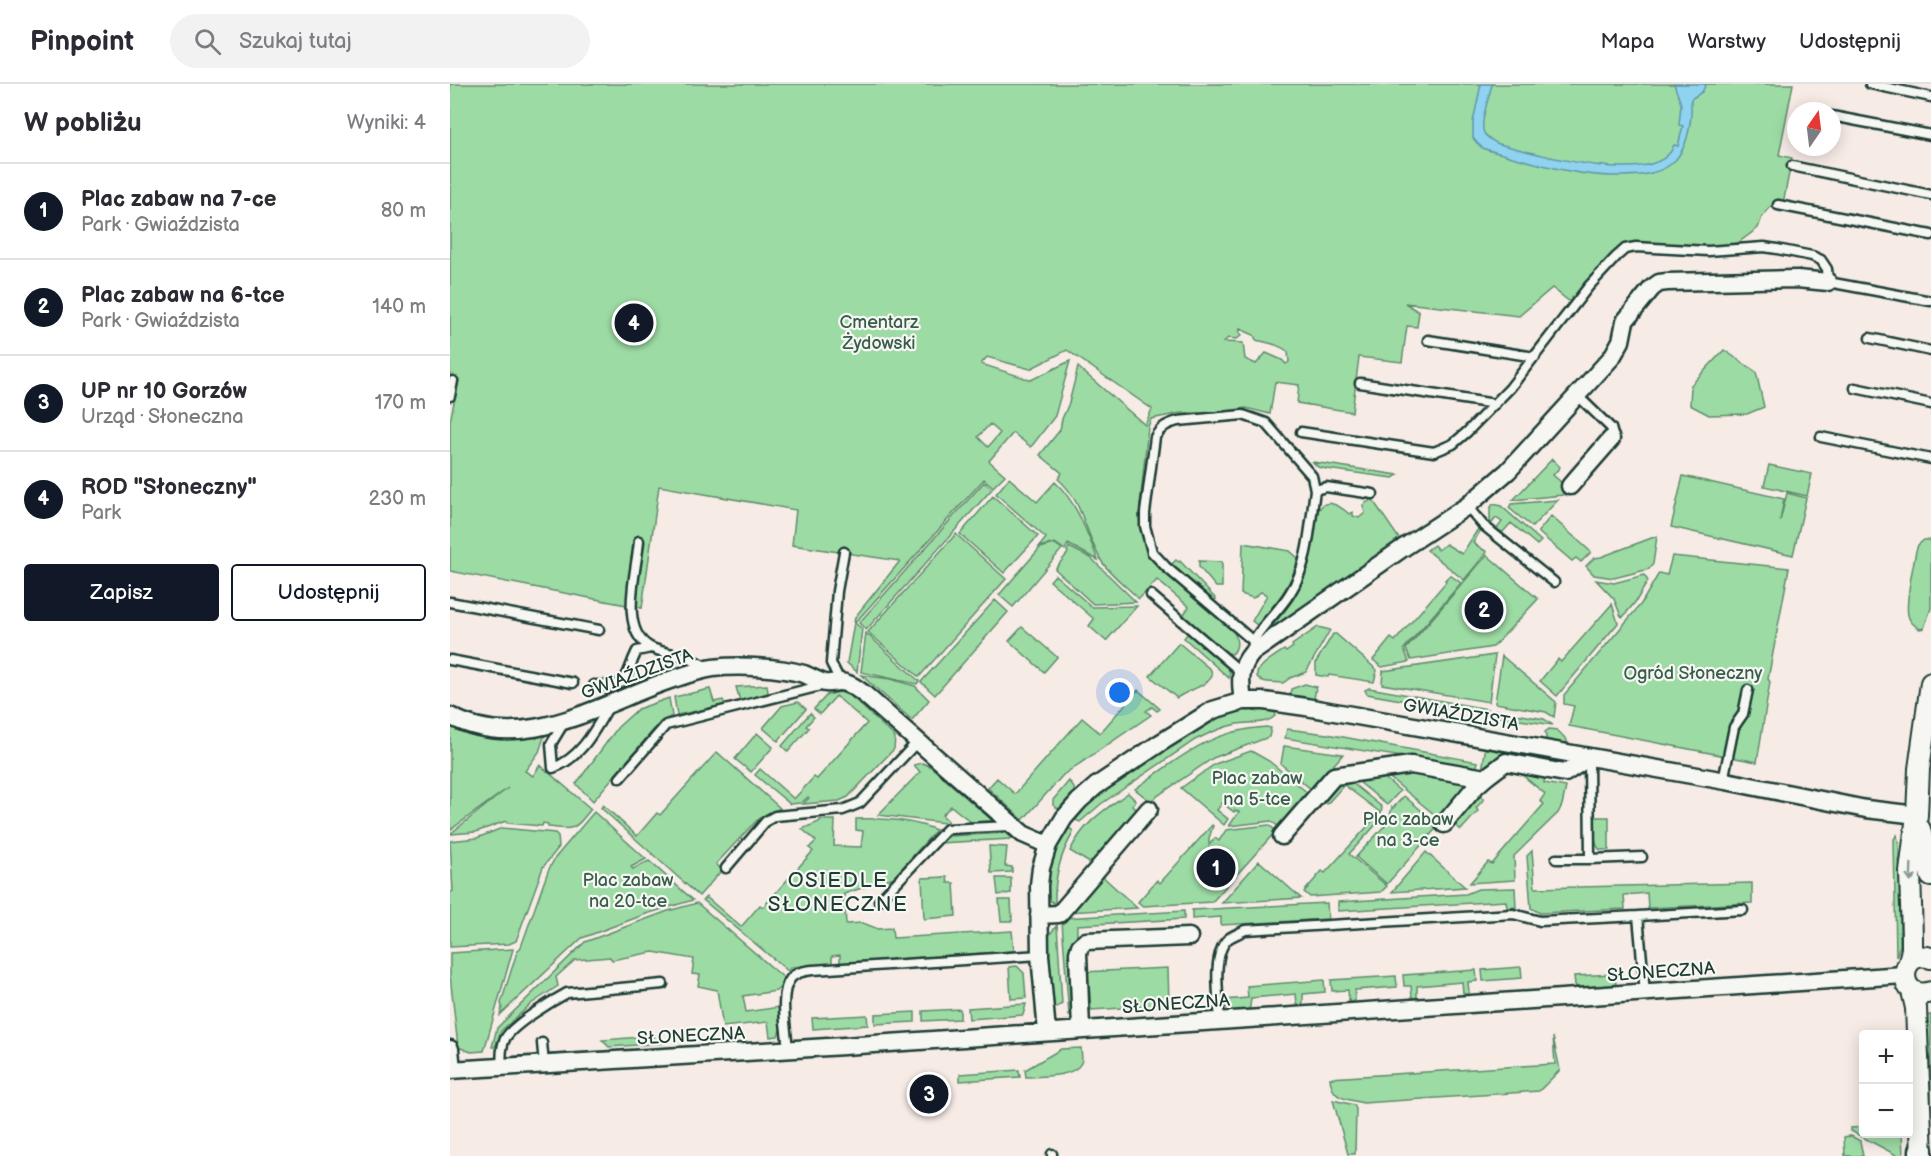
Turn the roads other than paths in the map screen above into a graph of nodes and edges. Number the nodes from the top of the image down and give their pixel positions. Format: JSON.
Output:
{"nodes":[{"id":1,"x":1870,"y":84,"type":"edge"},
{"id":2,"x":1931,"y":97,"type":"edge"},
{"id":3,"x":1841,"y":118,"type":"edge"},
{"id":4,"x":1931,"y":135,"type":"edge"},
{"id":5,"x":1792,"y":166,"type":"dead end"},
{"id":6,"x":1931,"y":195,"type":"edge"},
{"id":7,"x":1778,"y":205,"type":"dead end"},
{"id":8,"x":1931,"y":235,"type":"edge"},
{"id":9,"x":1828,"y":282,"type":"junction"},
{"id":10,"x":1931,"y":301,"type":"edge"},
{"id":11,"x":1870,"y":338,"type":"dead end"},
{"id":12,"x":1428,"y":340,"type":"dead end"},
{"id":13,"x":1931,"y":351,"type":"edge"},
{"id":14,"x":1535,"y":357,"type":"junction"},
{"id":15,"x":453,"y":381,"type":"dead end"},
{"id":16,"x":1360,"y":384,"type":"dead end"},
{"id":17,"x":1855,"y":388,"type":"dead end"},
{"id":18,"x":450,"y":396,"type":"edge"},
{"id":19,"x":1578,"y":396,"type":"junction"},
{"id":20,"x":1495,"y":404,"type":"junction"},
{"id":21,"x":1931,"y":404,"type":"edge"},
{"id":22,"x":1301,"y":432,"type":"dead end"},
{"id":23,"x":1821,"y":436,"type":"dead end"},
{"id":24,"x":1611,"y":439,"type":"joint"},
{"id":25,"x":1931,"y":459,"type":"edge"},
{"id":26,"x":1570,"y":486,"type":"dead end"},
{"id":27,"x":1315,"y":490,"type":"junction"},
{"id":28,"x":1373,"y":494,"type":"dead end"},
{"id":29,"x":1467,"y":506,"type":"junction"},
{"id":30,"x":639,"y":541,"type":"dead end"},
{"id":31,"x":844,"y":552,"type":"dead end"},
{"id":32,"x":1554,"y":582,"type":"dead end"},
{"id":33,"x":1151,"y":595,"type":"dead end"},
{"id":34,"x":450,"y":602,"type":"edge"},
{"id":35,"x":599,"y":630,"type":"dead end"},
{"id":36,"x":1253,"y":647,"type":"junction"},
{"id":37,"x":651,"y":648,"type":"junction"},
{"id":38,"x":450,"y":660,"type":"edge"},
{"id":39,"x":711,"y":668,"type":"junction"},
{"id":40,"x":1240,"y":672,"type":"junction"},
{"id":41,"x":573,"y":683,"type":"dead end"},
{"id":42,"x":834,"y":683,"type":"junction"},
{"id":43,"x":1931,"y":683,"type":"edge"},
{"id":44,"x":594,"y":685,"type":"dead end"},
{"id":45,"x":1748,"y":690,"type":"dead end"},
{"id":46,"x":1243,"y":701,"type":"junction"},
{"id":47,"x":611,"y":703,"type":"junction"},
{"id":48,"x":450,"y":717,"type":"edge"},
{"id":49,"x":566,"y":721,"type":"junction"},
{"id":50,"x":918,"y":741,"type":"junction"},
{"id":51,"x":1588,"y":757,"type":"junction"},
{"id":52,"x":620,"y":778,"type":"dead end"},
{"id":53,"x":1485,"y":778,"type":"junction"},
{"id":54,"x":1723,"y":781,"type":"junction"},
{"id":55,"x":1149,"y":809,"type":"dead end"},
{"id":56,"x":1917,"y":815,"type":"junction"},
{"id":57,"x":1444,"y":824,"type":"dead end"},
{"id":58,"x":1014,"y":826,"type":"junction"},
{"id":59,"x":1282,"y":836,"type":"dead end"},
{"id":60,"x":1048,"y":845,"type":"junction"},
{"id":61,"x":1642,"y":857,"type":"dead end"},
{"id":62,"x":1556,"y":859,"type":"dead end"},
{"id":63,"x":1590,"y":859,"type":"junction"},
{"id":64,"x":726,"y":868,"type":"dead end"},
{"id":65,"x":1931,"y":876,"type":"edge"},
{"id":66,"x":879,"y":901,"type":"dead end"},
{"id":67,"x":1743,"y":910,"type":"dead end"},
{"id":68,"x":1039,"y":915,"type":"junction"},
{"id":69,"x":1638,"y":916,"type":"junction"},
{"id":70,"x":1189,"y":937,"type":"dead end"},
{"id":71,"x":1040,"y":955,"type":"junction"},
{"id":72,"x":1931,"y":958,"type":"edge"},
{"id":73,"x":1914,"y":980,"type":"edge"},
{"id":74,"x":663,"y":984,"type":"dead end"},
{"id":75,"x":1645,"y":993,"type":"junction"},
{"id":76,"x":1220,"y":1021,"type":"junction"},
{"id":77,"x":1081,"y":1029,"type":"junction"},
{"id":78,"x":1047,"y":1032,"type":"junction"},
{"id":79,"x":542,"y":1043,"type":"dead end"},
{"id":80,"x":450,"y":1049,"type":"edge"},
{"id":81,"x":789,"y":1050,"type":"junction"},
{"id":82,"x":544,"y":1064,"type":"junction"},
{"id":83,"x":502,"y":1067,"type":"junction"},
{"id":84,"x":451,"y":1070,"type":"edge"},
{"id":85,"x":1921,"y":1154,"type":"edge"}],
"edges":[{"from":1,"to":2,"type":"lane"},
{"from":3,"to":4,"type":"lane"},
{"from":5,"to":6,"type":"lane"},
{"from":7,"to":8,"type":"lane"},
{"from":9,"to":10,"type":"lane"},
{"from":9,"to":14,"type":"lane"},
{"from":9,"to":19,"type":"street"},
{"from":11,"to":13,"type":"lane"},
{"from":12,"to":14,"type":"lane"},
{"from":14,"to":20,"type":"lane"},
{"from":15,"to":18,"type":"lane"},
{"from":16,"to":20,"type":"lane"},
{"from":17,"to":21,"type":"lane"},
{"from":19,"to":24,"type":"lane"},
{"from":19,"to":29,"type":"street"},
{"from":20,"to":22,"type":"lane"},
{"from":23,"to":25,"type":"lane"},
{"from":24,"to":26,"type":"street"},
{"from":27,"to":28,"type":"lane"},
{"from":27,"to":36,"type":"lane"},
{"from":27,"to":36,"type":"lane"},
{"from":29,"to":32,"type":"lane"},
{"from":29,"to":36,"type":"street"},
{"from":30,"to":37,"type":"lane"},
{"from":31,"to":42,"type":"lane"},
{"from":33,"to":40,"type":"lane"},
{"from":34,"to":35,"type":"lane"},
{"from":36,"to":40,"type":"street"},
{"from":37,"to":39,"type":"lane"},
{"from":37,"to":44,"type":"lane"},
{"from":38,"to":41,"type":"lane"},
{"from":39,"to":42,"type":"street","name":"GWIAŹDZISTA"},
{"from":39,"to":47,"type":"street","name":"GWIAŹDZISTA"},
{"from":40,"to":46,"type":"street"},
{"from":42,"to":50,"type":"street","name":"GWIAŹDZISTA"},
{"from":42,"to":52,"type":"lane"},
{"from":43,"to":56,"type":"street"},
{"from":45,"to":54,"type":"lane"},
{"from":46,"to":51,"type":"street","name":"GWIAŹDZISTA"},
{"from":46,"to":60,"type":"street","name":"GWIAŹDZISTA"},
{"from":47,"to":49,"type":"street","name":"GWIAŹDZISTA"},
{"from":47,"to":49,"type":"lane"},
{"from":48,"to":49,"type":"street","name":"GWIAŹDZISTA"},
{"from":50,"to":58,"type":"street","name":"GWIAŹDZISTA"},
{"from":50,"to":64,"type":"lane"},
{"from":51,"to":53,"type":"street"},
{"from":51,"to":54,"type":"street","name":"GWIAŹDZISTA"},
{"from":51,"to":63,"type":"lane"},
{"from":53,"to":57,"type":"street"},
{"from":53,"to":59,"type":"street"},
{"from":54,"to":56,"type":"street","name":"GWIAŹDZISTA"},
{"from":55,"to":68,"type":"street"},
{"from":56,"to":65,"type":"street"},
{"from":56,"to":73,"type":"street","one_way":true},
{"from":58,"to":60,"type":"street","name":"GWIAŹDZISTA"},
{"from":58,"to":66,"type":"lane"},
{"from":60,"to":68,"type":"street","name":"GWIAŹDZISTA"},
{"from":61,"to":63,"type":"lane"},
{"from":62,"to":63,"type":"lane"},
{"from":67,"to":69,"type":"lane"},
{"from":68,"to":71,"type":"street","name":"GWIAŹDZISTA"},
{"from":69,"to":75,"type":"lane"},
{"from":69,"to":76,"type":"lane"},
{"from":70,"to":77,"type":"street"},
{"from":71,"to":78,"type":"street","name":"GWIAŹDZISTA"},
{"from":71,"to":81,"type":"lane"},
{"from":72,"to":73,"type":"street"},
{"from":73,"to":75,"type":"street","name":"SŁONECZNA"},
{"from":73,"to":85,"type":"street"},
{"from":74,"to":83,"type":"lane"},
{"from":75,"to":76,"type":"street","name":"SŁONECZNA"},
{"from":76,"to":77,"type":"street","name":"SŁONECZNA"},
{"from":77,"to":78,"type":"street","name":"SŁONECZNA"},
{"from":78,"to":81,"type":"street","name":"SŁONECZNA"},
{"from":79,"to":82,"type":"lane"},
{"from":80,"to":84,"type":"street"},
{"from":81,"to":82,"type":"street","name":"SŁONECZNA"},
{"from":82,"to":83,"type":"street","name":"SŁONECZNA"},
{"from":83,"to":84,"type":"street","name":"SŁONECZNA"}]}
